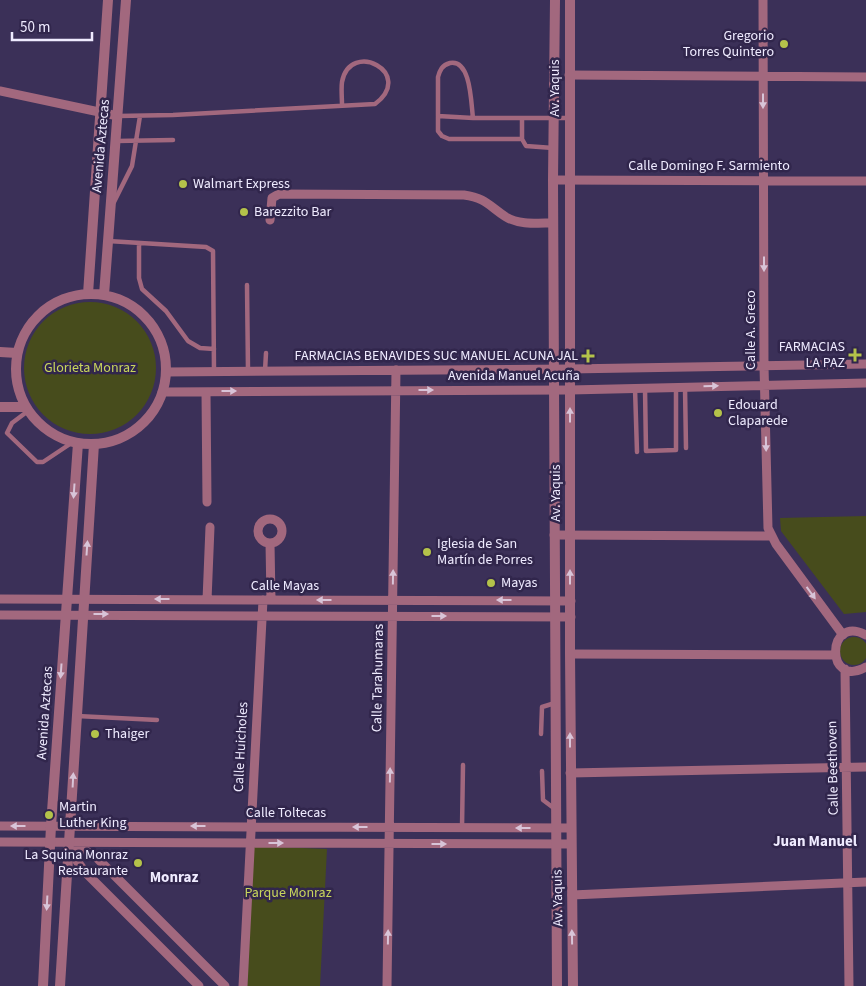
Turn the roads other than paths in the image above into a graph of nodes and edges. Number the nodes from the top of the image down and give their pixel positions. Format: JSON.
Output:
{"nodes":[{"id":1,"x":108,"y":0,"type":"edge"},
{"id":2,"x":126,"y":0,"type":"edge"},
{"id":3,"x":555,"y":0,"type":"edge"},
{"id":4,"x":570,"y":0,"type":"edge"},
{"id":5,"x":763,"y":0,"type":"edge"},
{"id":6,"x":569,"y":75,"type":"junction"},
{"id":7,"x":763,"y":76,"type":"junction"},
{"id":8,"x":866,"y":77,"type":"edge"},
{"id":9,"x":0,"y":91,"type":"edge"},
{"id":10,"x":342,"y":105,"type":"junction"},
{"id":11,"x":100,"y":114,"type":"junction"},
{"id":12,"x":118,"y":116,"type":"junction"},
{"id":13,"x":140,"y":116,"type":"junction"},
{"id":14,"x":438,"y":116,"type":"junction"},
{"id":15,"x":553,"y":117,"type":"junction"},
{"id":16,"x":473,"y":118,"type":"junction"},
{"id":17,"x":569,"y":118,"type":"junction"},
{"id":18,"x":522,"y":119,"type":"junction"},
{"id":19,"x":522,"y":139,"type":"junction"},
{"id":20,"x":173,"y":140,"type":"dead end"},
{"id":21,"x":116,"y":141,"type":"junction"},
{"id":22,"x":136,"y":141,"type":"junction"},
{"id":23,"x":553,"y":148,"type":"junction"},
{"id":24,"x":553,"y":180,"type":"junction"},
{"id":25,"x":569,"y":180,"type":"junction"},
{"id":26,"x":764,"y":180,"type":"junction"},
{"id":27,"x":866,"y":181,"type":"edge"},
{"id":28,"x":110,"y":208,"type":"junction"},
{"id":29,"x":270,"y":220,"type":"dead end"},
{"id":30,"x":553,"y":223,"type":"junction"},
{"id":31,"x":108,"y":241,"type":"junction"},
{"id":32,"x":139,"y":243,"type":"junction"},
{"id":33,"x":247,"y":285,"type":"dead end"},
{"id":34,"x":88,"y":294,"type":"junction"},
{"id":35,"x":104,"y":295,"type":"junction"},
{"id":36,"x":214,"y":349,"type":"junction"},
{"id":37,"x":0,"y":352,"type":"edge"},
{"id":38,"x":17,"y":352,"type":"junction"},
{"id":39,"x":266,"y":353,"type":"dead end"},
{"id":40,"x":866,"y":364,"type":"edge"},
{"id":41,"x":764,"y":366,"type":"junction"},
{"id":42,"x":554,"y":369,"type":"junction"},
{"id":43,"x":569,"y":369,"type":"junction"},
{"id":44,"x":396,"y":370,"type":"junction"},
{"id":45,"x":214,"y":371,"type":"junction"},
{"id":46,"x":248,"y":371,"type":"junction"},
{"id":47,"x":265,"y":371,"type":"junction"},
{"id":48,"x":166,"y":372,"type":"junction"},
{"id":49,"x":866,"y":384,"type":"edge"},
{"id":50,"x":765,"y":385,"type":"junction"},
{"id":51,"x":681,"y":387,"type":"junction"},
{"id":52,"x":635,"y":388,"type":"junction"},
{"id":53,"x":645,"y":388,"type":"junction"},
{"id":54,"x":554,"y":390,"type":"junction"},
{"id":55,"x":570,"y":390,"type":"junction"},
{"id":56,"x":395,"y":391,"type":"junction"},
{"id":57,"x":162,"y":392,"type":"junction"},
{"id":58,"x":206,"y":392,"type":"junction"},
{"id":59,"x":0,"y":407,"type":"edge"},
{"id":60,"x":27,"y":409,"type":"junction"},
{"id":61,"x":75,"y":442,"type":"junction"},
{"id":62,"x":94,"y":444,"type":"junction"},
{"id":63,"x":686,"y":448,"type":"dead end"},
{"id":64,"x":637,"y":452,"type":"dead end"},
{"id":65,"x":207,"y":502,"type":"dead end"},
{"id":66,"x":210,"y":527,"type":"dead end"},
{"id":67,"x":554,"y":535,"type":"junction"},
{"id":68,"x":570,"y":535,"type":"junction"},
{"id":69,"x":771,"y":536,"type":"junction"},
{"id":70,"x":270,"y":543,"type":"dead end"},
{"id":71,"x":0,"y":599,"type":"edge"},
{"id":72,"x":66,"y":599,"type":"junction"},
{"id":73,"x":84,"y":599,"type":"junction"},
{"id":74,"x":208,"y":600,"type":"junction"},
{"id":75,"x":267,"y":600,"type":"junction"},
{"id":76,"x":392,"y":600,"type":"junction"},
{"id":77,"x":555,"y":601,"type":"junction"},
{"id":78,"x":571,"y":601,"type":"junction"},
{"id":79,"x":65,"y":614,"type":"junction"},
{"id":80,"x":83,"y":614,"type":"junction"},
{"id":81,"x":0,"y":615,"type":"edge"},
{"id":82,"x":262,"y":615,"type":"junction"},
{"id":83,"x":392,"y":616,"type":"junction"},
{"id":84,"x":555,"y":617,"type":"junction"},
{"id":85,"x":570,"y":617,"type":"junction"},
{"id":86,"x":843,"y":635,"type":"junction"},
{"id":87,"x":866,"y":635,"type":"edge"},
{"id":88,"x":570,"y":654,"type":"junction"},
{"id":89,"x":835,"y":655,"type":"junction"},
{"id":90,"x":866,"y":667,"type":"edge"},
{"id":91,"x":845,"y":669,"type":"junction"},
{"id":92,"x":555,"y":703,"type":"junction"},
{"id":93,"x":77,"y":716,"type":"junction"},
{"id":94,"x":157,"y":720,"type":"dead end"},
{"id":95,"x":541,"y":734,"type":"dead end"},
{"id":96,"x":463,"y":765,"type":"dead end"},
{"id":97,"x":846,"y":767,"type":"junction"},
{"id":98,"x":866,"y":767,"type":"edge"},
{"id":99,"x":542,"y":771,"type":"dead end"},
{"id":100,"x":570,"y":773,"type":"junction"},
{"id":101,"x":556,"y":809,"type":"junction"},
{"id":102,"x":0,"y":826,"type":"edge"},
{"id":103,"x":51,"y":826,"type":"junction"},
{"id":104,"x":71,"y":826,"type":"junction"},
{"id":105,"x":250,"y":826,"type":"junction"},
{"id":106,"x":389,"y":827,"type":"junction"},
{"id":107,"x":462,"y":828,"type":"junction"},
{"id":108,"x":556,"y":828,"type":"junction"},
{"id":109,"x":571,"y":828,"type":"junction"},
{"id":110,"x":51,"y":841,"type":"junction"},
{"id":111,"x":70,"y":841,"type":"junction"},
{"id":112,"x":0,"y":842,"type":"edge"},
{"id":113,"x":250,"y":842,"type":"junction"},
{"id":114,"x":389,"y":844,"type":"junction"},
{"id":115,"x":556,"y":844,"type":"junction"},
{"id":116,"x":571,"y":844,"type":"junction"},
{"id":117,"x":866,"y":882,"type":"edge"},
{"id":118,"x":848,"y":883,"type":"junction"},
{"id":119,"x":572,"y":895,"type":"junction"},
{"id":120,"x":43,"y":986,"type":"edge"},
{"id":121,"x":60,"y":986,"type":"edge"},
{"id":122,"x":199,"y":986,"type":"edge"},
{"id":123,"x":225,"y":986,"type":"edge"},
{"id":124,"x":243,"y":986,"type":"edge"},
{"id":125,"x":387,"y":986,"type":"edge"},
{"id":126,"x":557,"y":986,"type":"edge"},
{"id":127,"x":573,"y":986,"type":"edge"},
{"id":128,"x":849,"y":986,"type":"edge"}],
"edges":[{"from":1,"to":11,"type":"street","name":"Avenida Aztecas"},
{"from":2,"to":12,"type":"street","name":"Avenida Aztecas"},
{"from":3,"to":15,"type":"street","name":"Av. Yaquis"},
{"from":4,"to":6,"type":"street","name":"Av. Yaquis"},
{"from":5,"to":7,"type":"street","name":"Calle A. Greco"},
{"from":6,"to":7,"type":"street"},
{"from":6,"to":17,"type":"street","name":"Av. Yaquis"},
{"from":7,"to":8,"type":"street"},
{"from":7,"to":26,"type":"street","name":"Calle A. Greco","one_way":true},
{"from":9,"to":11,"type":"street"},
{"from":10,"to":10,"type":"lane"},
{"from":10,"to":13,"type":"lane"},
{"from":11,"to":12,"type":"street"},
{"from":11,"to":34,"type":"street","name":"Avenida Aztecas"},
{"from":12,"to":13,"type":"lane"},
{"from":12,"to":21,"type":"street","name":"Avenida Aztecas"},
{"from":13,"to":22,"type":"lane"},
{"from":14,"to":16,"type":"lane"},
{"from":14,"to":16,"type":"lane"},
{"from":14,"to":19,"type":"lane"},
{"from":15,"to":17,"type":"lane"},
{"from":15,"to":18,"type":"lane"},
{"from":15,"to":23,"type":"street","name":"Av. Yaquis"},
{"from":16,"to":18,"type":"lane"},
{"from":17,"to":25,"type":"street","name":"Av. Yaquis"},
{"from":18,"to":19,"type":"lane"},
{"from":19,"to":23,"type":"lane"},
{"from":20,"to":22,"type":"lane"},
{"from":21,"to":22,"type":"lane"},
{"from":21,"to":28,"type":"street","name":"Avenida Aztecas"},
{"from":22,"to":28,"type":"lane"},
{"from":23,"to":24,"type":"street","name":"Av. Yaquis"},
{"from":24,"to":25,"type":"street","name":"Calle Domingo F. Sarmiento"},
{"from":24,"to":30,"type":"street","name":"Av. Yaquis"},
{"from":25,"to":26,"type":"street","name":"Calle Domingo F. Sarmiento"},
{"from":25,"to":43,"type":"street","name":"Av. Yaquis"},
{"from":26,"to":27,"type":"street","name":"Calle Domingo F. Sarmiento"},
{"from":26,"to":41,"type":"street","name":"Calle A. Greco","one_way":true},
{"from":28,"to":31,"type":"street","name":"Avenida Aztecas"},
{"from":29,"to":30,"type":"street"},
{"from":30,"to":42,"type":"street","name":"Av. Yaquis"},
{"from":31,"to":32,"type":"lane"},
{"from":31,"to":35,"type":"street","name":"Avenida Aztecas"},
{"from":32,"to":36,"type":"lane"},
{"from":32,"to":36,"type":"lane"},
{"from":33,"to":46,"type":"lane"},
{"from":34,"to":35,"type":"street"},
{"from":34,"to":38,"type":"street"},
{"from":35,"to":48,"type":"street"},
{"from":36,"to":45,"type":"lane"},
{"from":37,"to":38,"type":"street"},
{"from":38,"to":60,"type":"street"},
{"from":39,"to":47,"type":"lane"},
{"from":40,"to":41,"type":"street","name":"Avenida Manuel Acuña"},
{"from":41,"to":43,"type":"street","name":"Avenida Manuel Acuña"},
{"from":41,"to":50,"type":"street","name":"Calle A. Greco"},
{"from":42,"to":43,"type":"street","name":"Avenida Manuel Acuña"},
{"from":42,"to":44,"type":"street","name":"Avenida Manuel Acuña"},
{"from":42,"to":54,"type":"street","name":"Av. Yaquis"},
{"from":43,"to":55,"type":"street","name":"Av. Yaquis"},
{"from":44,"to":47,"type":"street","name":"Avenida Manuel Acuña"},
{"from":44,"to":56,"type":"street","name":"Calle Tarahumaras"},
{"from":45,"to":46,"type":"street","name":"Avenida Manuel Acuña"},
{"from":45,"to":48,"type":"street","name":"Avenida Manuel Acuña"},
{"from":46,"to":47,"type":"street","name":"Avenida Manuel Acuña"},
{"from":48,"to":57,"type":"street"},
{"from":49,"to":50,"type":"street","name":"Avenida Manuel Acuña"},
{"from":51,"to":50,"type":"street","name":"Avenida Manuel Acuña","one_way":true},
{"from":50,"to":69,"type":"street","name":"Calle A. Greco","one_way":true},
{"from":51,"to":53,"type":"street","name":"Avenida Manuel Acuña"},
{"from":51,"to":53,"type":"lane"},
{"from":51,"to":63,"type":"lane"},
{"from":52,"to":53,"type":"street","name":"Avenida Manuel Acuña"},
{"from":52,"to":55,"type":"street","name":"Avenida Manuel Acuña"},
{"from":52,"to":64,"type":"lane"},
{"from":54,"to":55,"type":"street","name":"Avenida Manuel Acuña"},
{"from":56,"to":54,"type":"street","name":"Avenida Manuel Acuña","one_way":true},
{"from":54,"to":67,"type":"street","name":"Av. Yaquis"},
{"from":68,"to":55,"type":"street","name":"Av. Yaquis","one_way":true},
{"from":58,"to":56,"type":"street","name":"Avenida Manuel Acuña","one_way":true},
{"from":76,"to":56,"type":"street","name":"Calle Tarahumaras","one_way":true},
{"from":57,"to":58,"type":"street","name":"Avenida Manuel Acuña"},
{"from":57,"to":62,"type":"street"},
{"from":58,"to":65,"type":"street"},
{"from":59,"to":60,"type":"street"},
{"from":60,"to":61,"type":"street"},
{"from":60,"to":61,"type":"lane"},
{"from":61,"to":62,"type":"street"},
{"from":61,"to":72,"type":"street","name":"Avenida Aztecas","one_way":true},
{"from":73,"to":62,"type":"street","one_way":true},
{"from":66,"to":74,"type":"street"},
{"from":67,"to":68,"type":"street"},
{"from":67,"to":77,"type":"street","name":"Av. Yaquis"},
{"from":68,"to":69,"type":"street"},
{"from":78,"to":68,"type":"street","name":"Av. Yaquis","one_way":true},
{"from":69,"to":86,"type":"street","name":"Calle A. Greco","one_way":true},
{"from":70,"to":75,"type":"street","name":"Calle Huicholes"},
{"from":71,"to":72,"type":"street","name":"Calle Mayas"},
{"from":72,"to":73,"type":"street","name":"Calle Mayas"},
{"from":72,"to":79,"type":"street","name":"Avenida Aztecas"},
{"from":74,"to":73,"type":"street","name":"Calle Mayas","one_way":true},
{"from":73,"to":80,"type":"street"},
{"from":74,"to":75,"type":"street","name":"Calle Mayas"},
{"from":76,"to":75,"type":"street","name":"Calle Mayas","one_way":true},
{"from":75,"to":82,"type":"street","name":"Calle Huicholes"},
{"from":77,"to":76,"type":"street","name":"Calle Mayas","one_way":true},
{"from":76,"to":83,"type":"street","name":"Calle Tarahumaras"},
{"from":77,"to":78,"type":"street","name":"Calle Mayas"},
{"from":77,"to":84,"type":"street","name":"Av. Yaquis"},
{"from":78,"to":85,"type":"street","name":"Av. Yaquis"},
{"from":79,"to":80,"type":"street"},
{"from":79,"to":81,"type":"street"},
{"from":79,"to":103,"type":"street","name":"Avenida Aztecas","one_way":true},
{"from":80,"to":82,"type":"street","one_way":true},
{"from":80,"to":93,"type":"street"},
{"from":82,"to":83,"type":"street"},
{"from":82,"to":105,"type":"street","name":"Calle Huicholes"},
{"from":83,"to":84,"type":"street","one_way":true},
{"from":106,"to":83,"type":"street","name":"Calle Tarahumaras","one_way":true},
{"from":84,"to":85,"type":"street"},
{"from":84,"to":92,"type":"street","name":"Av. Yaquis"},
{"from":85,"to":88,"type":"street","name":"Av. Yaquis"},
{"from":86,"to":87,"type":"street"},
{"from":86,"to":89,"type":"street"},
{"from":88,"to":89,"type":"street"},
{"from":100,"to":88,"type":"street","name":"Av. Yaquis","one_way":true},
{"from":89,"to":91,"type":"street"},
{"from":90,"to":91,"type":"street"},
{"from":91,"to":97,"type":"street","name":"Calle Beethoven"},
{"from":92,"to":95,"type":"lane"},
{"from":92,"to":101,"type":"street","name":"Av. Yaquis"},
{"from":93,"to":94,"type":"lane"},
{"from":104,"to":93,"type":"street","one_way":true},
{"from":96,"to":107,"type":"lane"},
{"from":97,"to":98,"type":"street"},
{"from":97,"to":100,"type":"street"},
{"from":97,"to":118,"type":"street","name":"Calle Beethoven"},
{"from":99,"to":101,"type":"lane"},
{"from":100,"to":109,"type":"street","name":"Av. Yaquis"},
{"from":101,"to":108,"type":"street","name":"Av. Yaquis"},
{"from":103,"to":102,"type":"street","name":"Calle Toltecas","one_way":true},
{"from":103,"to":104,"type":"street","name":"Calle Toltecas"},
{"from":103,"to":110,"type":"street","name":"Avenida Aztecas"},
{"from":105,"to":104,"type":"street","name":"Calle Toltecas","one_way":true},
{"from":104,"to":111,"type":"street"},
{"from":106,"to":105,"type":"street","name":"Calle Toltecas","one_way":true},
{"from":105,"to":113,"type":"street","name":"Calle Huicholes"},
{"from":106,"to":107,"type":"street","name":"Calle Toltecas"},
{"from":106,"to":114,"type":"street","name":"Calle Tarahumaras"},
{"from":108,"to":107,"type":"street","name":"Calle Toltecas","one_way":true},
{"from":108,"to":109,"type":"street","name":"Calle Toltecas"},
{"from":108,"to":115,"type":"street","name":"Av. Yaquis"},
{"from":109,"to":116,"type":"street","name":"Av. Yaquis"},
{"from":110,"to":111,"type":"street"},
{"from":110,"to":112,"type":"street"},
{"from":110,"to":120,"type":"street","name":"Avenida Aztecas","one_way":true},
{"from":111,"to":113,"type":"street"},
{"from":111,"to":121,"type":"street"},
{"from":111,"to":122,"type":"street"},
{"from":111,"to":123,"type":"street"},
{"from":113,"to":114,"type":"street","one_way":true},
{"from":113,"to":124,"type":"street","name":"Calle Huicholes"},
{"from":114,"to":115,"type":"street","one_way":true},
{"from":125,"to":114,"type":"street","name":"Calle Tarahumaras","one_way":true},
{"from":115,"to":116,"type":"street"},
{"from":115,"to":126,"type":"street","name":"Av. Yaquis"},
{"from":116,"to":119,"type":"street","name":"Av. Yaquis"},
{"from":117,"to":118,"type":"street"},
{"from":118,"to":119,"type":"street"},
{"from":118,"to":128,"type":"street","name":"Calle Beethoven"},
{"from":127,"to":119,"type":"street","name":"Av. Yaquis","one_way":true}]}
